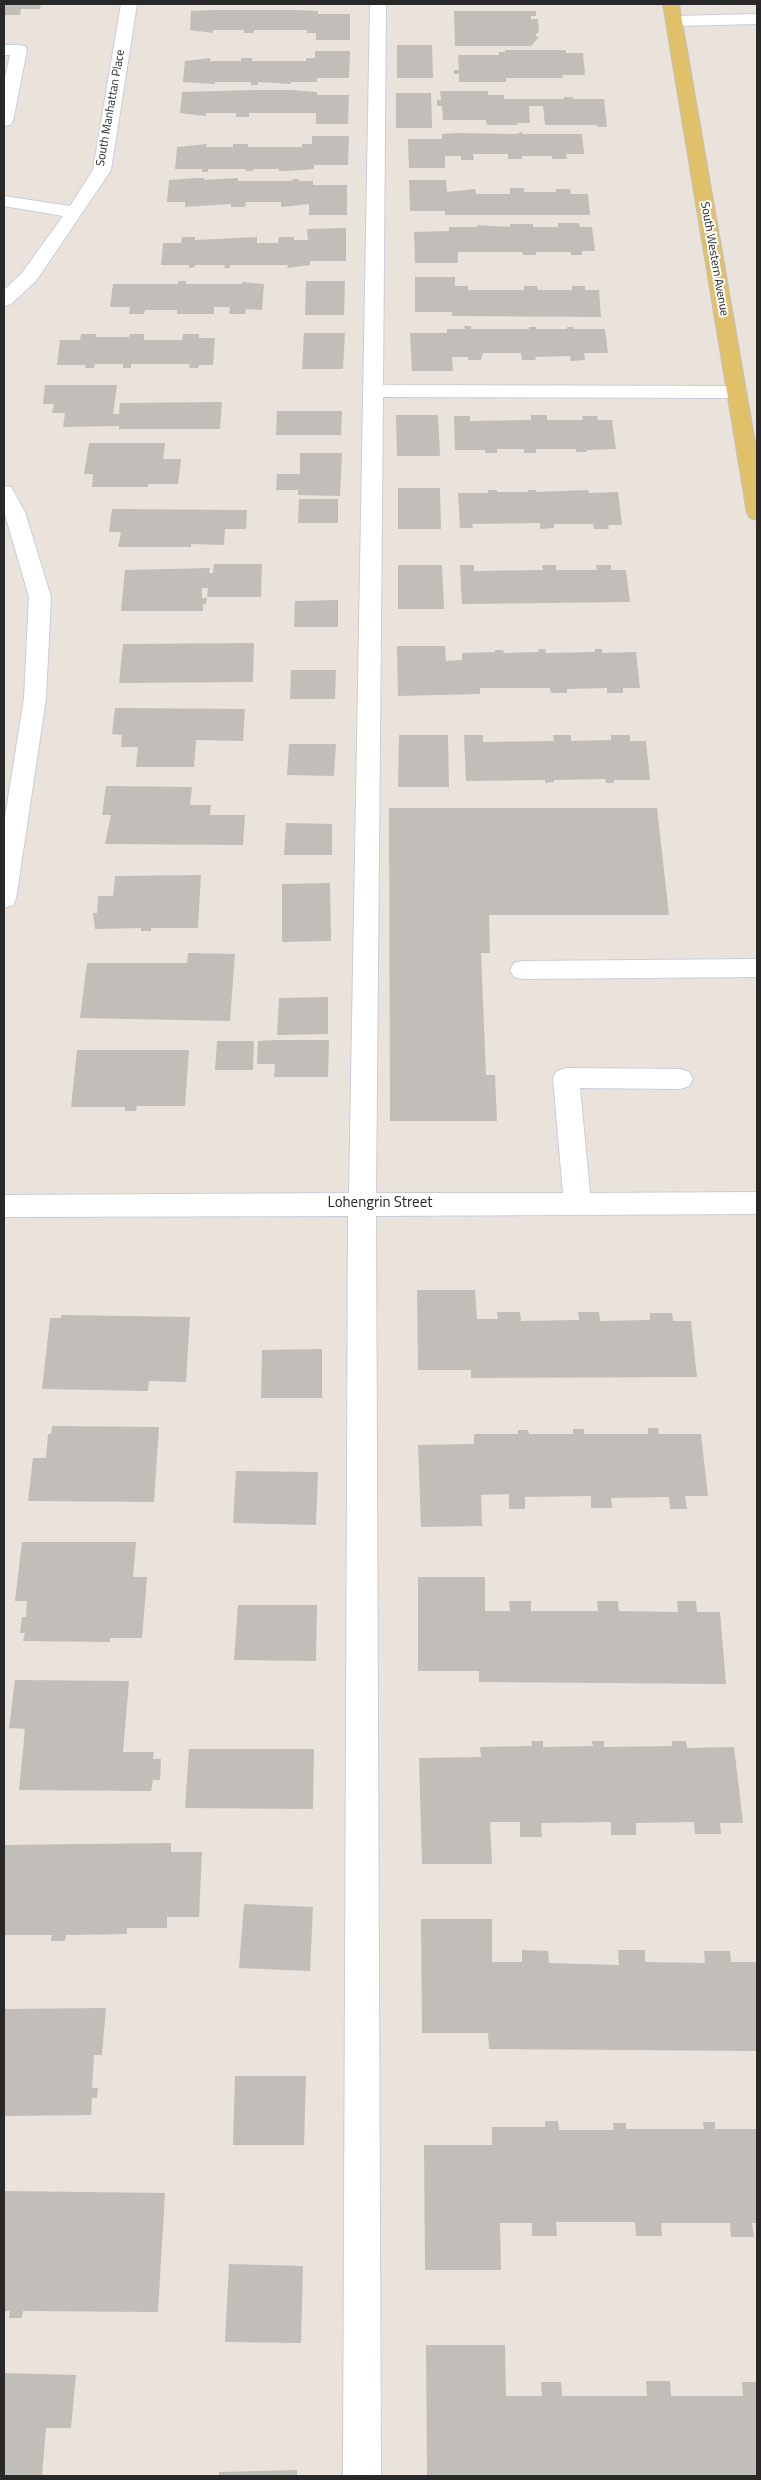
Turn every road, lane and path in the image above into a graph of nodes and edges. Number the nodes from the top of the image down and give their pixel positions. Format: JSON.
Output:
{"nodes":[{"id":1,"x":129,"y":4,"type":"edge"},
{"id":2,"x":378,"y":4,"type":"edge"},
{"id":3,"x":671,"y":4,"type":"edge"},
{"id":4,"x":757,"y":20,"type":"edge"},
{"id":5,"x":674,"y":21,"type":"junction"},
{"id":6,"x":4,"y":50,"type":"edge"},
{"id":7,"x":4,"y":121,"type":"edge"},
{"id":8,"x":4,"y":201,"type":"edge"},
{"id":9,"x":75,"y":212,"type":"junction"},
{"id":10,"x":4,"y":300,"type":"edge"},
{"id":11,"x":373,"y":391,"type":"junction"},
{"id":12,"x":736,"y":392,"type":"junction"},
{"id":13,"x":4,"y":492,"type":"edge"},
{"id":14,"x":757,"y":513,"type":"edge"},
{"id":15,"x":4,"y":899,"type":"edge"},
{"id":16,"x":757,"y":968,"type":"edge"},
{"id":17,"x":523,"y":970,"type":"dead end"},
{"id":18,"x":680,"y":1080,"type":"dead end"},
{"id":19,"x":757,"y":1202,"type":"edge"},
{"id":20,"x":578,"y":1203,"type":"junction"},
{"id":21,"x":362,"y":1204,"type":"junction"},
{"id":22,"x":4,"y":1206,"type":"edge"},
{"id":23,"x":362,"y":2476,"type":"edge"}],
"edges":[{"from":1,"to":9,"type":"street","name":"South Manhattan Place"},
{"from":2,"to":11,"type":"street"},
{"from":3,"to":5,"type":"main road","name":"South Western Avenue"},
{"from":4,"to":5,"type":"street"},
{"from":5,"to":12,"type":"main road","name":"South Western Avenue"},
{"from":6,"to":7,"type":"street"},
{"from":8,"to":9,"type":"street"},
{"from":9,"to":10,"type":"street","name":"South Manhattan Place"},
{"from":11,"to":12,"type":"street"},
{"from":11,"to":21,"type":"street"},
{"from":12,"to":14,"type":"main road","name":"South Western Avenue"},
{"from":13,"to":15,"type":"street"},
{"from":16,"to":17,"type":"street"},
{"from":18,"to":20,"type":"street"},
{"from":19,"to":20,"type":"street","name":"Lohengrin Street"},
{"from":20,"to":21,"type":"street","name":"Lohengrin Street"},
{"from":21,"to":22,"type":"street","name":"Lohengrin Street"},
{"from":21,"to":23,"type":"street"}]}
